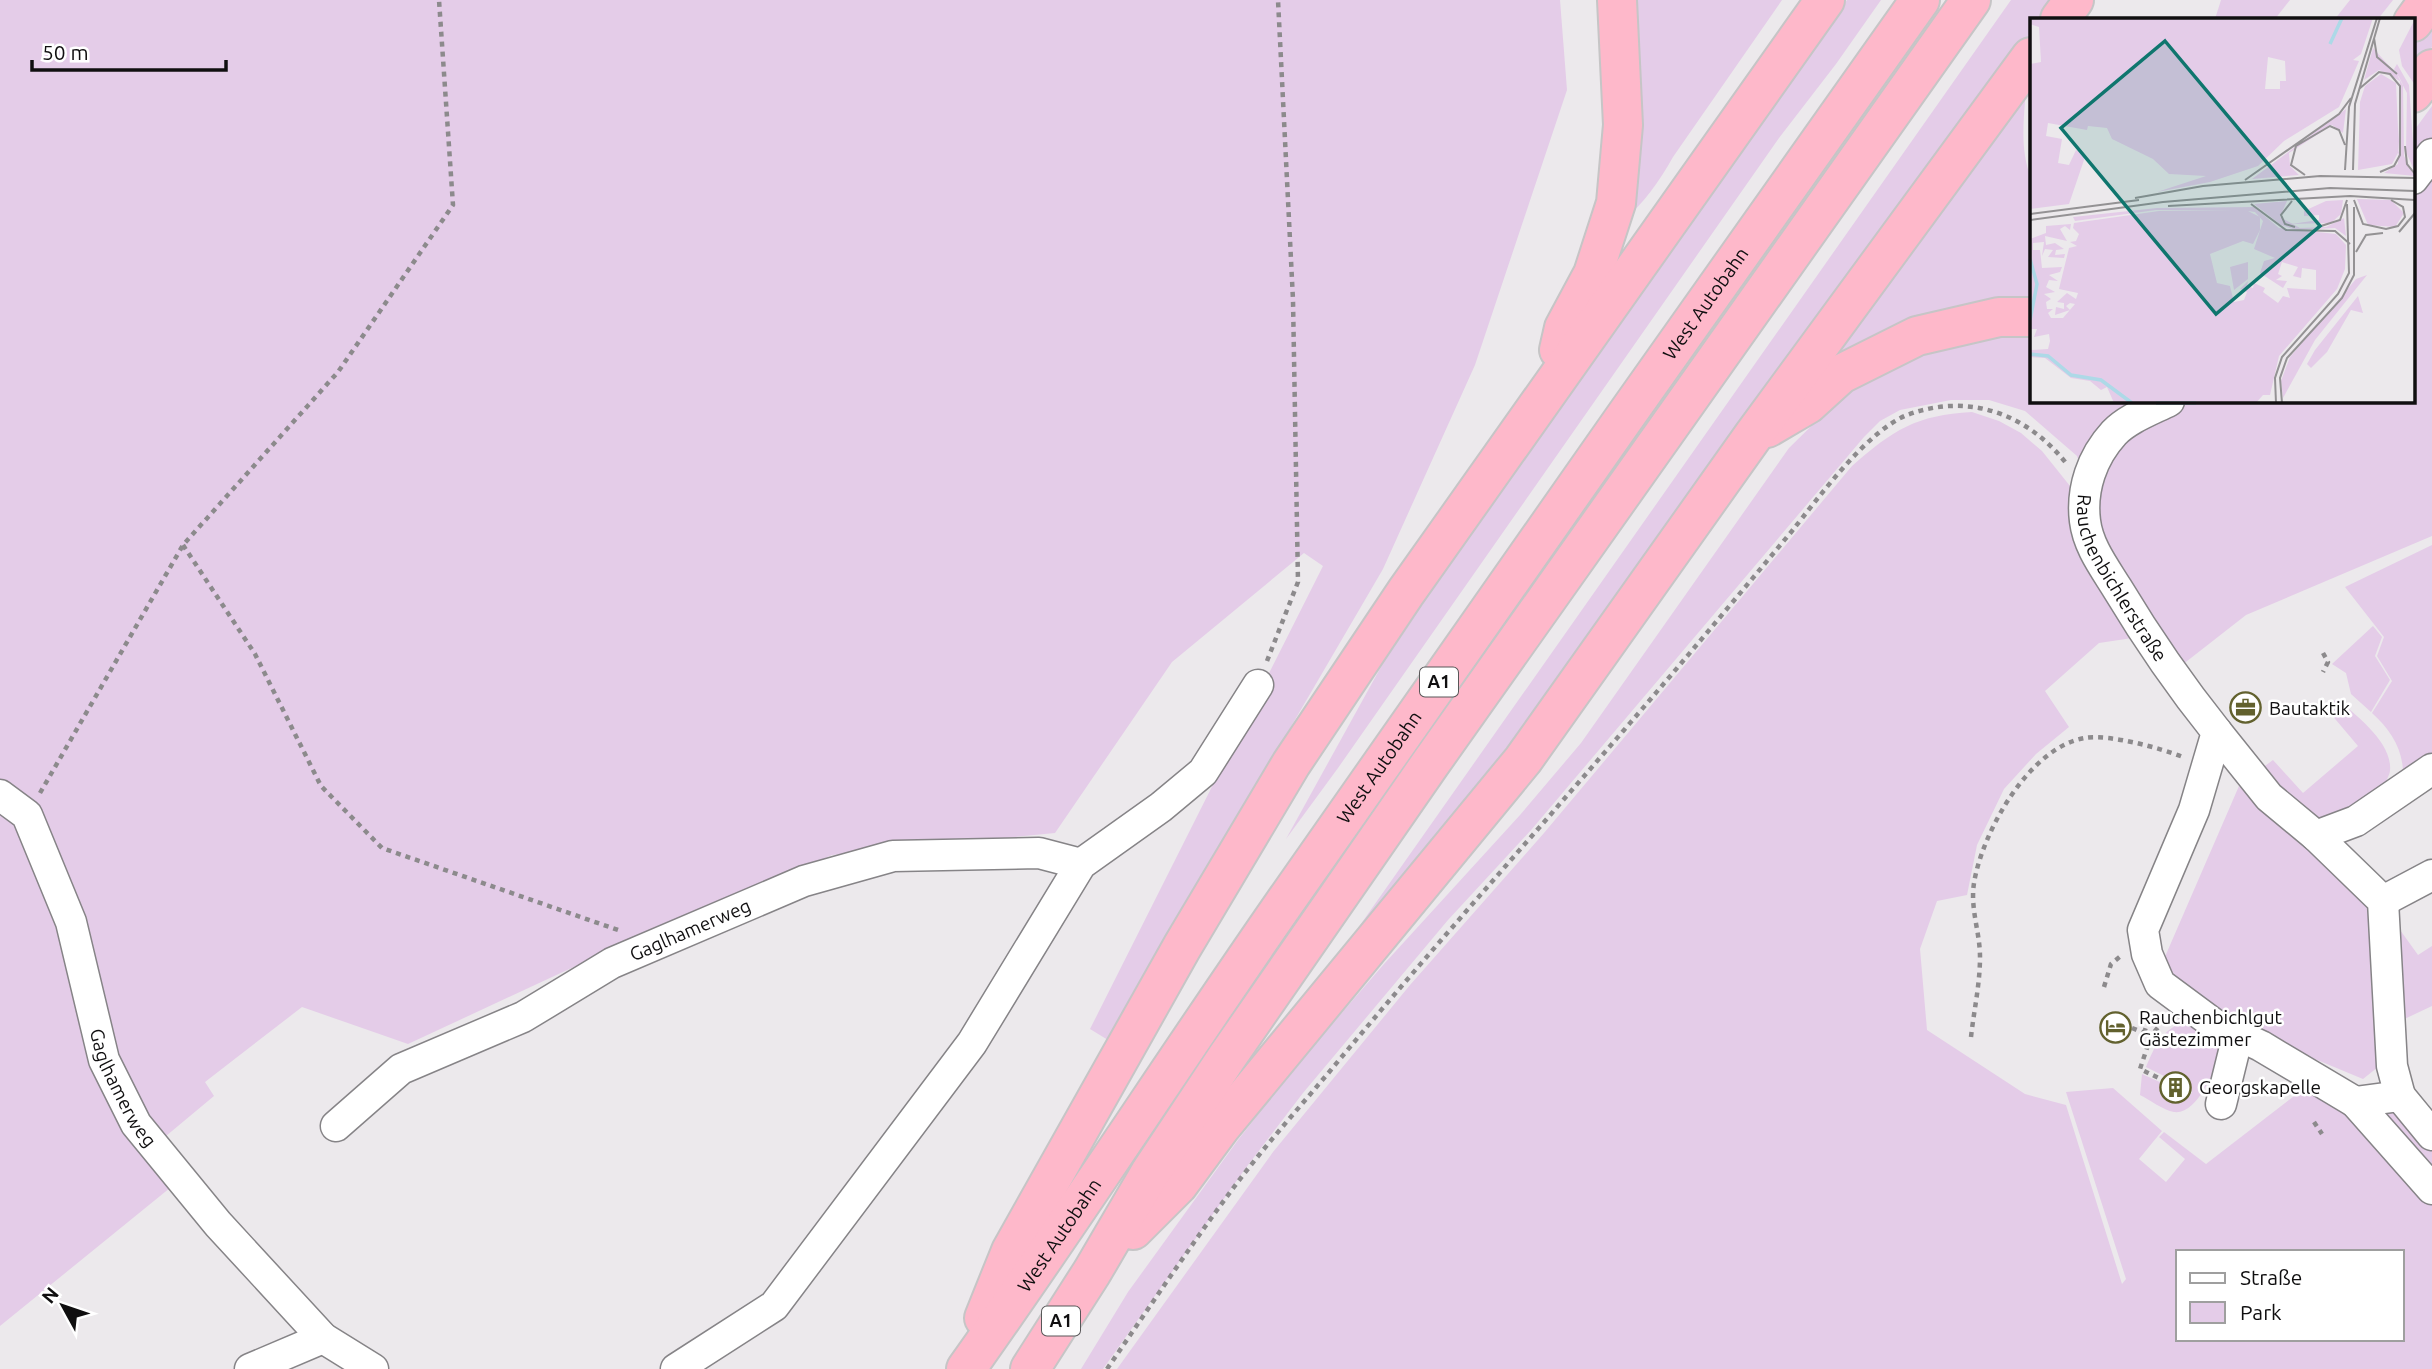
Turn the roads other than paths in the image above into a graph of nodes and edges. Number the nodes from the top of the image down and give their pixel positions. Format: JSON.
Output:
{"nodes":[{"id":1,"x":1618,"y":0,"type":"edge"},
{"id":2,"x":1825,"y":0,"type":"edge"},
{"id":3,"x":1920,"y":0,"type":"edge"},
{"id":4,"x":1971,"y":0,"type":"edge"},
{"id":5,"x":2429,"y":0,"type":"edge"},
{"id":6,"x":2414,"y":21,"type":"edge"},
{"id":7,"x":2030,"y":58,"type":"edge"},
{"id":8,"x":2432,"y":69,"type":"edge"},
{"id":9,"x":2414,"y":92,"type":"edge"},
{"id":10,"x":2432,"y":154,"type":"edge"},
{"id":11,"x":2414,"y":178,"type":"edge"},
{"id":12,"x":2030,"y":317,"type":"edge"},
{"id":13,"x":1548,"y":392,"type":"junction"},
{"id":14,"x":2167,"y":402,"type":"edge"},
{"id":15,"x":1753,"y":436,"type":"junction"},
{"id":16,"x":1258,"y":685,"type":"road end"},
{"id":17,"x":2217,"y":732,"type":"junction"},
{"id":18,"x":2432,"y":769,"type":"edge"},
{"id":19,"x":0,"y":795,"type":"edge"},
{"id":20,"x":2316,"y":836,"type":"junction"},
{"id":21,"x":1081,"y":864,"type":"junction"},
{"id":22,"x":2432,"y":875,"type":"edge"},
{"id":23,"x":2383,"y":901,"type":"junction"},
{"id":24,"x":2238,"y":1035,"type":"junction"},
{"id":25,"x":2400,"y":1096,"type":"junction"},
{"id":26,"x":2355,"y":1102,"type":"junction"},
{"id":27,"x":2221,"y":1104,"type":"dead end"},
{"id":28,"x":336,"y":1126,"type":"dead end"},
{"id":29,"x":2432,"y":1135,"type":"edge"},
{"id":30,"x":2432,"y":1189,"type":"edge"},
{"id":31,"x":1092,"y":1272,"type":"junction"},
{"id":32,"x":323,"y":1338,"type":"junction"},
{"id":33,"x":250,"y":1369,"type":"edge"},
{"id":34,"x":373,"y":1369,"type":"edge"},
{"id":35,"x":676,"y":1369,"type":"edge"},
{"id":36,"x":964,"y":1369,"type":"edge"},
{"id":37,"x":1030,"y":1369,"type":"edge"}],
"edges":[{"from":1,"to":13,"type":"highway"},
{"from":2,"to":13,"type":"highway"},
{"from":3,"to":36,"type":"highway","name":"West Autobahn","number":"A1"},
{"from":4,"to":31,"type":"highway","name":"West Autobahn","number":"A1"},
{"from":5,"to":6,"type":"highway"},
{"from":7,"to":15,"type":"highway"},
{"from":8,"to":9,"type":"highway"},
{"from":10,"to":11,"type":"street"},
{"from":12,"to":15,"type":"highway"},
{"from":13,"to":36,"type":"highway"},
{"from":14,"to":17,"type":"street","name":"Rauchenbichlerstraße"},
{"from":15,"to":31,"type":"highway"},
{"from":16,"to":21,"type":"street"},
{"from":17,"to":20,"type":"street","name":"Rauchenbichlerstraße"},
{"from":17,"to":24,"type":"street"},
{"from":18,"to":20,"type":"street"},
{"from":19,"to":32,"type":"street","name":"Gaglhamerweg"},
{"from":20,"to":23,"type":"street","name":"Rauchenbichlerstraße"},
{"from":21,"to":28,"type":"street","name":"Gaglhamerweg"},
{"from":21,"to":35,"type":"street"},
{"from":22,"to":23,"type":"street"},
{"from":23,"to":25,"type":"street"},
{"from":24,"to":26,"type":"street"},
{"from":24,"to":27,"type":"street"},
{"from":25,"to":26,"type":"street"},
{"from":25,"to":29,"type":"street"},
{"from":26,"to":30,"type":"street"},
{"from":31,"to":37,"type":"highway","name":"West Autobahn","number":"A1"},
{"from":32,"to":33,"type":"street"},
{"from":32,"to":34,"type":"street","name":"Gaglhamerweg"}]}
